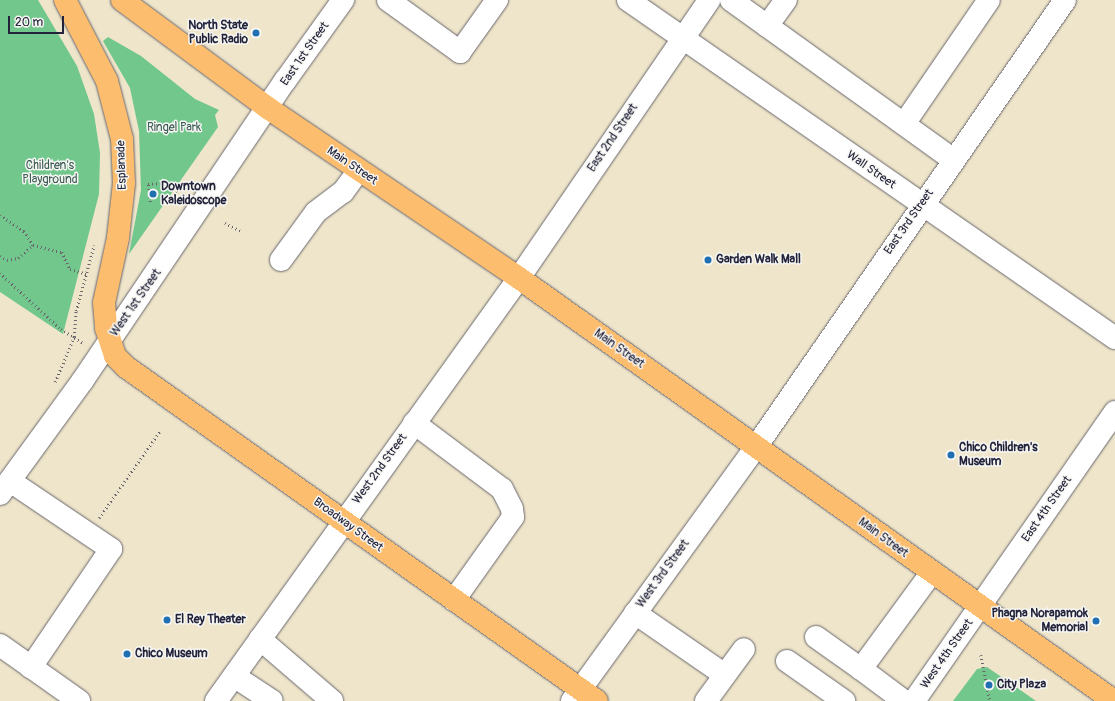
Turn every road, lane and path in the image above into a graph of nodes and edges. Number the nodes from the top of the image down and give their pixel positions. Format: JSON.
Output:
{"nodes":[{"id":1,"x":65,"y":0,"type":"edge"},
{"id":2,"x":122,"y":0,"type":"edge"},
{"id":3,"x":343,"y":0,"type":"edge"},
{"id":4,"x":388,"y":0,"type":"edge"},
{"id":5,"x":498,"y":0,"type":"edge"},
{"id":6,"x":628,"y":0,"type":"edge"},
{"id":7,"x":709,"y":0,"type":"edge"},
{"id":8,"x":731,"y":0,"type":"edge"},
{"id":9,"x":786,"y":0,"type":"edge"},
{"id":10,"x":989,"y":0,"type":"edge"},
{"id":11,"x":1065,"y":0,"type":"edge"},
{"id":12,"x":767,"y":26,"type":"junction"},
{"id":13,"x":682,"y":37,"type":"junction"},
{"id":14,"x":268,"y":108,"type":"junction"},
{"id":15,"x":904,"y":124,"type":"junction"},
{"id":16,"x":952,"y":159,"type":"junction"},
{"id":17,"x":359,"y":170,"type":"junction"},
{"id":18,"x":178,"y":192,"type":"dead end"},
{"id":19,"x":150,"y":202,"type":"dead end"},
{"id":20,"x":921,"y":204,"type":"junction"},
{"id":21,"x":0,"y":215,"type":"edge"},
{"id":22,"x":225,"y":223,"type":"dead end"},
{"id":23,"x":242,"y":231,"type":"dead end"},
{"id":24,"x":94,"y":243,"type":"dead end"},
{"id":25,"x":33,"y":245,"type":"junction"},
{"id":26,"x":0,"y":256,"type":"edge"},
{"id":27,"x":281,"y":260,"type":"dead end"},
{"id":28,"x":0,"y":273,"type":"edge"},
{"id":29,"x":86,"y":274,"type":"junction"},
{"id":30,"x":93,"y":276,"type":"dead end"},
{"id":31,"x":519,"y":278,"type":"junction"},
{"id":32,"x":74,"y":337,"type":"junction"},
{"id":33,"x":1115,"y":338,"type":"edge"},
{"id":34,"x":110,"y":340,"type":"junction"},
{"id":35,"x":86,"y":345,"type":"dead end"},
{"id":36,"x":1115,"y":412,"type":"edge"},
{"id":37,"x":414,"y":423,"type":"junction"},
{"id":38,"x":160,"y":431,"type":"dead end"},
{"id":39,"x":756,"y":447,"type":"junction"},
{"id":40,"x":5,"y":488,"type":"edge"},
{"id":41,"x":343,"y":522,"type":"junction"},
{"id":42,"x":88,"y":533,"type":"junction"},
{"id":43,"x":932,"y":572,"type":"junction"},
{"id":44,"x":454,"y":600,"type":"junction"},
{"id":45,"x":980,"y":607,"type":"junction"},
{"id":46,"x":635,"y":613,"type":"junction"},
{"id":47,"x":816,"y":637,"type":"dead end"},
{"id":48,"x":260,"y":639,"type":"junction"},
{"id":49,"x":0,"y":646,"type":"edge"},
{"id":50,"x":744,"y":649,"type":"dead end"},
{"id":51,"x":981,"y":655,"type":"dead end"},
{"id":52,"x":787,"y":661,"type":"dead end"},
{"id":53,"x":31,"y":667,"type":"junction"},
{"id":54,"x":861,"y":669,"type":"junction"},
{"id":55,"x":725,"y":675,"type":"junction"},
{"id":56,"x":234,"y":676,"type":"junction"},
{"id":57,"x":583,"y":697,"type":"edge"},
{"id":58,"x":79,"y":701,"type":"edge"},
{"id":59,"x":216,"y":701,"type":"edge"},
{"id":60,"x":272,"y":701,"type":"edge"},
{"id":61,"x":332,"y":701,"type":"edge"},
{"id":62,"x":706,"y":701,"type":"edge"},
{"id":63,"x":844,"y":701,"type":"edge"},
{"id":64,"x":904,"y":701,"type":"edge"},
{"id":65,"x":914,"y":701,"type":"edge"},
{"id":66,"x":990,"y":701,"type":"edge"},
{"id":67,"x":1114,"y":701,"type":"edge"}],
"edges":[{"from":1,"to":34,"type":"main road","name":"Esplanade"},
{"from":2,"to":14,"type":"main road","name":"Main Street"},
{"from":3,"to":14,"type":"street","name":"East 1st Street"},
{"from":4,"to":5,"type":"street"},
{"from":6,"to":13,"type":"street","name":"Wall Street"},
{"from":7,"to":13,"type":"street","name":"East 2nd Street"},
{"from":8,"to":12,"type":"street"},
{"from":9,"to":12,"type":"street"},
{"from":10,"to":15,"type":"street"},
{"from":11,"to":16,"type":"street","name":"East 3rd Street"},
{"from":12,"to":15,"type":"street"},
{"from":13,"to":20,"type":"street","name":"Wall Street"},
{"from":13,"to":31,"type":"street","name":"East 2nd Street"},
{"from":14,"to":17,"type":"main road","name":"Main Street"},
{"from":14,"to":34,"type":"street","name":"West 1st Street"},
{"from":15,"to":16,"type":"street"},
{"from":16,"to":20,"type":"street","name":"East 3rd Street"},
{"from":17,"to":27,"type":"street"},
{"from":17,"to":31,"type":"main road","name":"Main Street"},
{"from":18,"to":19,"type":"path"},
{"from":20,"to":33,"type":"street","name":"Wall Street"},
{"from":20,"to":39,"type":"street","name":"East 3rd Street"},
{"from":21,"to":25,"type":"path"},
{"from":22,"to":23,"type":"path"},
{"from":24,"to":29,"type":"path"},
{"from":25,"to":26,"type":"path"},
{"from":25,"to":29,"type":"path"},
{"from":28,"to":32,"type":"path"},
{"from":29,"to":30,"type":"path"},
{"from":29,"to":32,"type":"path"},
{"from":31,"to":37,"type":"street","name":"West 2nd Street"},
{"from":31,"to":39,"type":"main road","name":"Main Street"},
{"from":32,"to":35,"type":"path"},
{"from":34,"to":40,"type":"street","name":"West 1st Street"},
{"from":34,"to":41,"type":"main road","name":"Broadway Street"},
{"from":36,"to":45,"type":"street","name":"East 4th Street"},
{"from":37,"to":41,"type":"street","name":"West 2nd Street"},
{"from":37,"to":44,"type":"street"},
{"from":38,"to":42,"type":"path"},
{"from":39,"to":43,"type":"main road","name":"Main Street"},
{"from":39,"to":46,"type":"street","name":"West 3rd Street"},
{"from":40,"to":42,"type":"street"},
{"from":41,"to":44,"type":"main road","name":"Broadway Street"},
{"from":41,"to":48,"type":"street","name":"West 2nd Street"},
{"from":42,"to":53,"type":"street"},
{"from":43,"to":45,"type":"main road","name":"Main Street"},
{"from":43,"to":54,"type":"street"},
{"from":44,"to":57,"type":"main road","name":"Broadway Street"},
{"from":45,"to":65,"type":"street","name":"West 4th Street"},
{"from":45,"to":67,"type":"main road","name":"Main Street"},
{"from":46,"to":55,"type":"street"},
{"from":46,"to":57,"type":"street","name":"West 3rd Street"},
{"from":47,"to":54,"type":"street"},
{"from":48,"to":56,"type":"street","name":"West 2nd Street"},
{"from":48,"to":61,"type":"street"},
{"from":49,"to":53,"type":"street"},
{"from":50,"to":55,"type":"street"},
{"from":51,"to":66,"type":"path"},
{"from":52,"to":63,"type":"street"},
{"from":53,"to":58,"type":"street"},
{"from":54,"to":64,"type":"street"},
{"from":55,"to":62,"type":"street"},
{"from":56,"to":59,"type":"street","name":"West 2nd Street"},
{"from":56,"to":60,"type":"street"}]}
